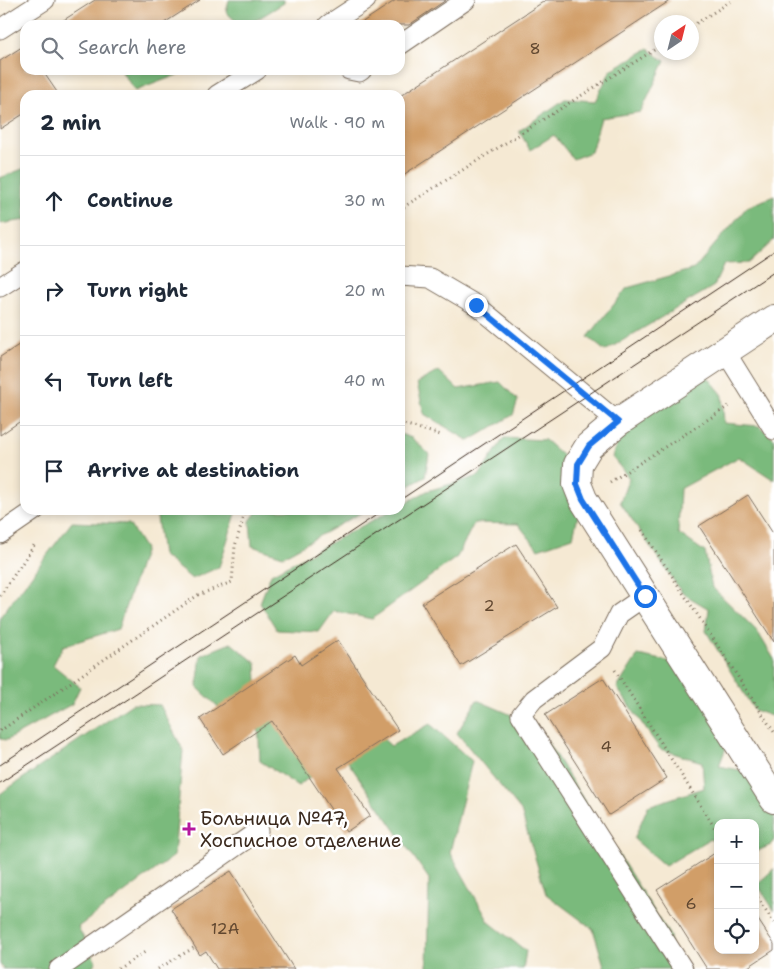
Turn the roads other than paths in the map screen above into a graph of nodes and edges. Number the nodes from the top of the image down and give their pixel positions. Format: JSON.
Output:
{"nodes":[{"id":1,"x":45,"y":0,"type":"edge"},
{"id":2,"x":366,"y":0,"type":"edge"},
{"id":3,"x":466,"y":0,"type":"edge"},
{"id":4,"x":336,"y":20,"type":"edge"},
{"id":5,"x":0,"y":29,"type":"edge"},
{"id":6,"x":405,"y":41,"type":"edge"},
{"id":7,"x":249,"y":75,"type":"edge"},
{"id":8,"x":225,"y":90,"type":"edge"},
{"id":9,"x":20,"y":274,"type":"edge"},
{"id":10,"x":405,"y":276,"type":"edge"},
{"id":11,"x":0,"y":287,"type":"edge"},
{"id":12,"x":774,"y":319,"type":"edge"},
{"id":13,"x":725,"y":352,"type":"junction"},
{"id":14,"x":618,"y":422,"type":"junction"},
{"id":15,"x":774,"y":430,"type":"edge"},
{"id":16,"x":28,"y":515,"type":"edge"},
{"id":17,"x":0,"y":534,"type":"edge"},
{"id":18,"x":645,"y":596,"type":"junction"},
{"id":19,"x":774,"y":799,"type":"edge"},
{"id":20,"x":258,"y":831,"type":"dead end"},
{"id":21,"x":59,"y":969,"type":"edge"},
{"id":22,"x":683,"y":969,"type":"edge"}],
"edges":[{"from":1,"to":5,"type":"lane"},
{"from":2,"to":4,"type":"lane"},
{"from":3,"to":6,"type":"lane"},
{"from":7,"to":8,"type":"lane"},
{"from":9,"to":11,"type":"lane"},
{"from":10,"to":14,"type":"lane"},
{"from":12,"to":13,"type":"street"},
{"from":13,"to":14,"type":"street"},
{"from":13,"to":15,"type":"lane"},
{"from":14,"to":18,"type":"street"},
{"from":16,"to":17,"type":"lane"},
{"from":18,"to":19,"type":"street"},
{"from":18,"to":22,"type":"lane"},
{"from":20,"to":21,"type":"lane"}]}
